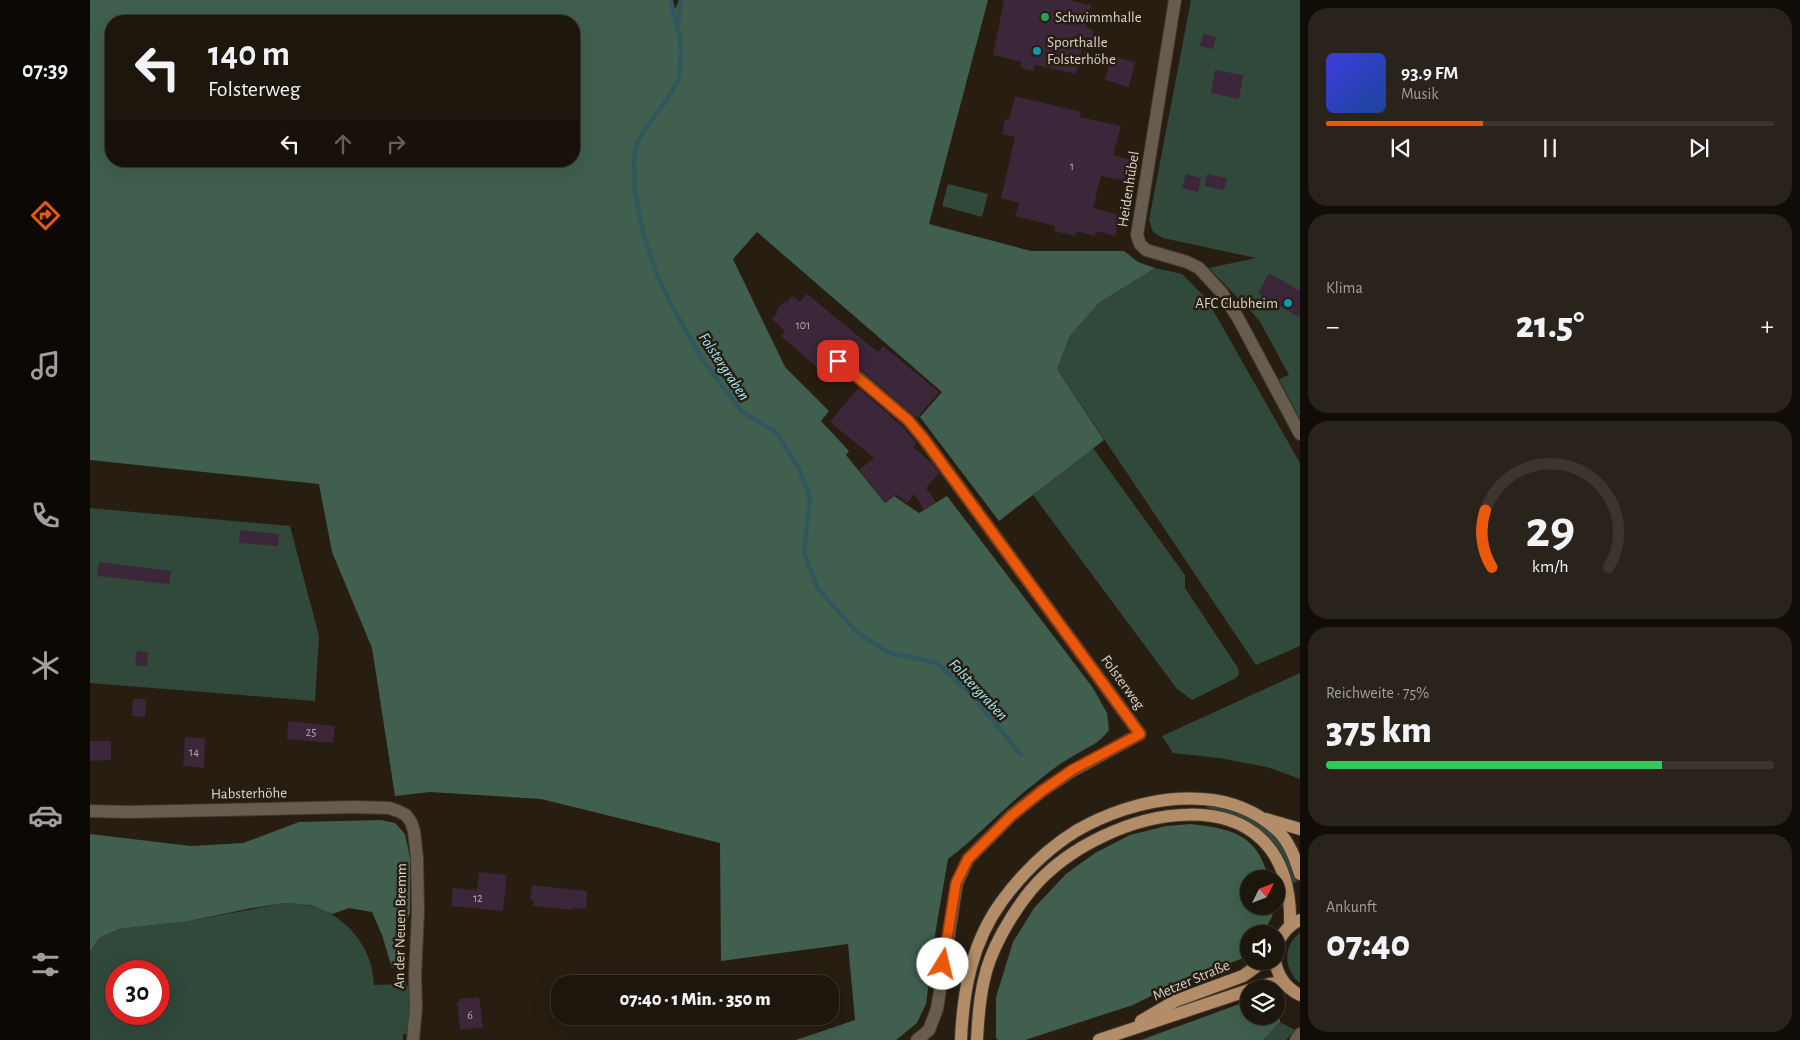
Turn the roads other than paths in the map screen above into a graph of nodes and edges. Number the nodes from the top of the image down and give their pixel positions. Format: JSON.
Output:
{"nodes":[{"id":1,"x":1174,"y":0,"type":"edge"},
{"id":2,"x":838,"y":361,"type":"dead end"},
{"id":3,"x":1300,"y":434,"type":"edge"},
{"id":4,"x":90,"y":811,"type":"edge"},
{"id":5,"x":406,"y":816,"type":"joint"},
{"id":6,"x":1260,"y":817,"type":"junction"},
{"id":7,"x":1300,"y":829,"type":"edge"},
{"id":8,"x":1300,"y":874,"type":"edge"},
{"id":9,"x":1295,"y":923,"type":"edge"},
{"id":10,"x":1285,"y":932,"type":"edge"},
{"id":11,"x":1251,"y":970,"type":"edge"},
{"id":12,"x":1285,"y":984,"type":"edge"},
{"id":13,"x":1240,"y":992,"type":"edge"},
{"id":14,"x":1300,"y":995,"type":"edge"},
{"id":15,"x":1131,"y":1028,"type":"junction"},
{"id":16,"x":1300,"y":1034,"type":"edge"},
{"id":17,"x":413,"y":1040,"type":"edge"},
{"id":18,"x":917,"y":1040,"type":"edge"},
{"id":19,"x":961,"y":1040,"type":"edge"},
{"id":20,"x":977,"y":1040,"type":"edge"},
{"id":21,"x":1099,"y":1040,"type":"edge"},
{"id":22,"x":1296,"y":1040,"type":"edge"}],
"edges":[{"from":1,"to":3,"type":"street","name":"Heidenhübel"},
{"from":2,"to":18,"type":"street","name":"Folsterweg"},
{"from":4,"to":5,"type":"street","name":"Habsterhöhe"},
{"from":5,"to":17,"type":"street","name":"An der Neuen Bremm"},
{"from":6,"to":7,"type":"main road"},
{"from":6,"to":8,"type":"main road"},
{"from":6,"to":19,"type":"main road"},
{"from":9,"to":10,"type":"main road"},
{"from":9,"to":20,"type":"main road"},
{"from":11,"to":15,"type":"main road","name":"Metzer Straße"},
{"from":12,"to":14,"type":"main road"},
{"from":13,"to":15,"type":"main road","name":"Metzer Straße"},
{"from":15,"to":21,"type":"main road","name":"Metzer Straße"},
{"from":16,"to":22,"type":"street"}]}
